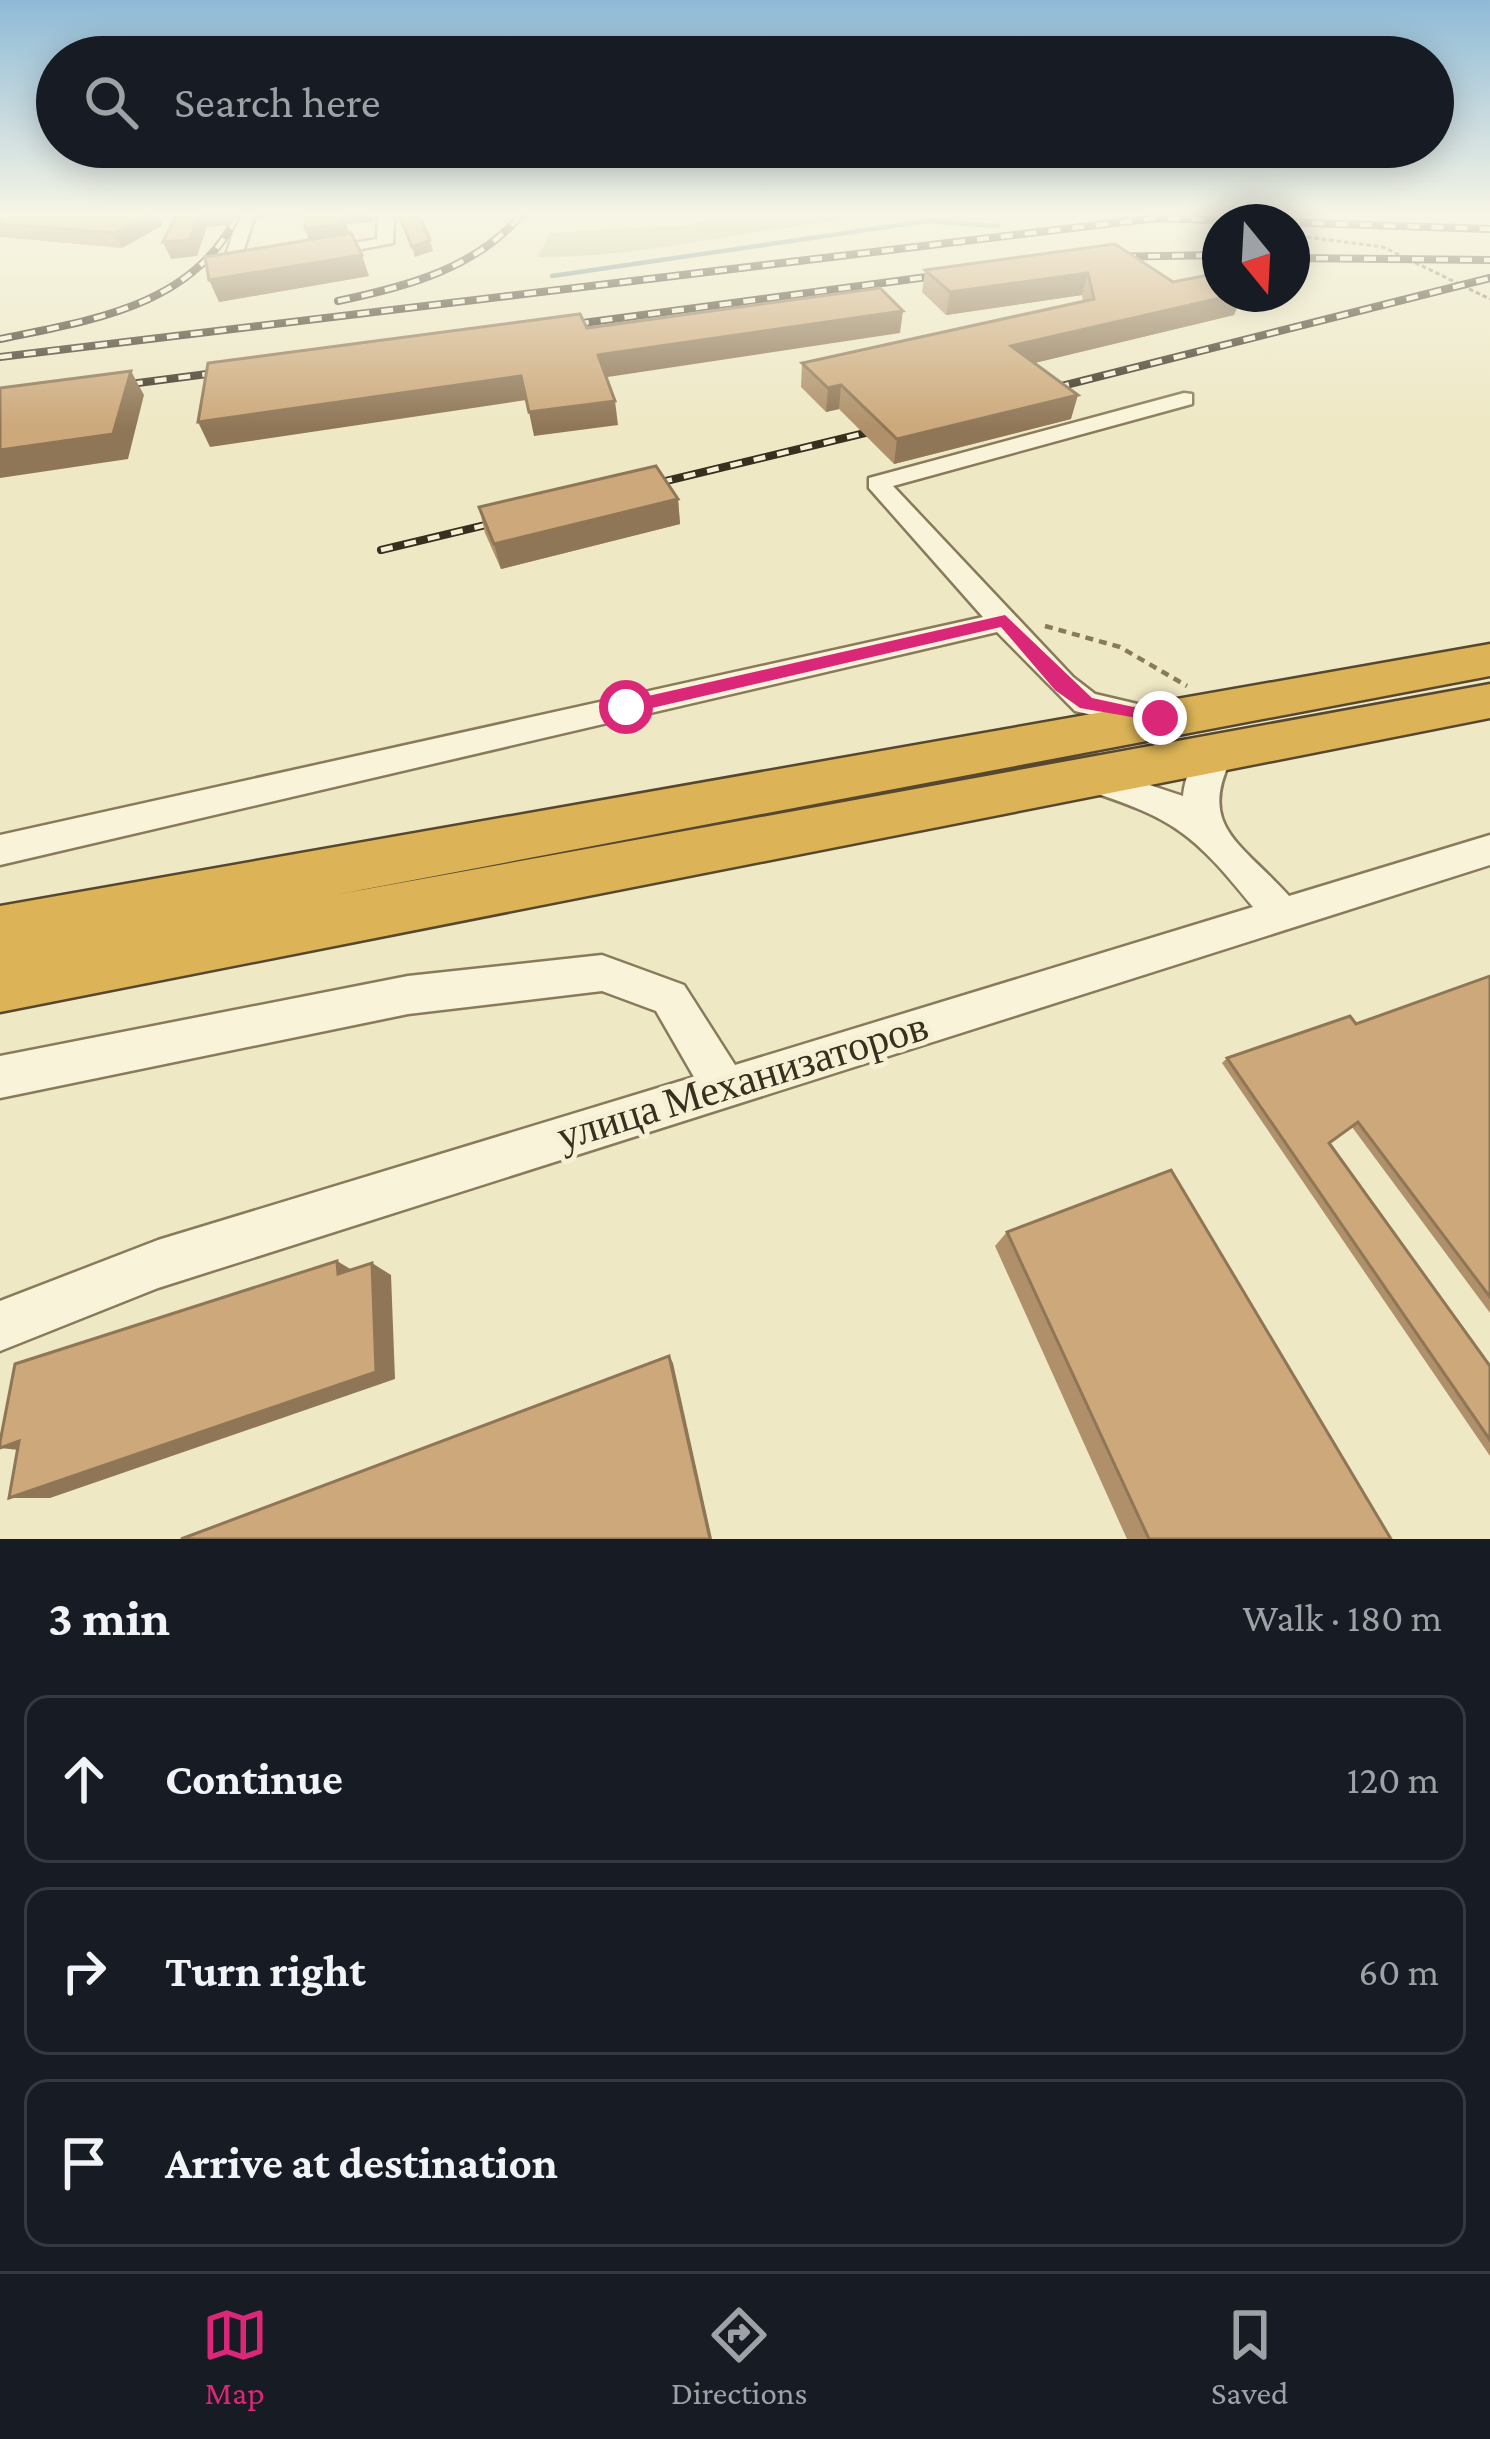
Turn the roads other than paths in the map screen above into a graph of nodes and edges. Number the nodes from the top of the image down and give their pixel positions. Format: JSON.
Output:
{"nodes":[{"id":1,"x":1184,"y":399,"type":"dead end"},
{"id":2,"x":1005,"y":620,"type":"junction"},
{"id":3,"x":1490,"y":660,"type":"edge"},
{"id":4,"x":1062,"y":685,"type":"junction"},
{"id":5,"x":1490,"y":701,"type":"edge"},
{"id":6,"x":1178,"y":706,"type":"junction"},
{"id":7,"x":1043,"y":740,"type":"junction"},
{"id":8,"x":1219,"y":752,"type":"junction"},
{"id":9,"x":1082,"y":778,"type":"junction"},
{"id":10,"x":1208,"y":828,"type":"junction"},
{"id":11,"x":0,"y":850,"type":"edge"},
{"id":12,"x":1490,"y":850,"type":"edge"},
{"id":13,"x":1281,"y":914,"type":"junction"},
{"id":14,"x":0,"y":932,"type":"edge"},
{"id":15,"x":0,"y":984,"type":"edge"},
{"id":16,"x":0,"y":1077,"type":"edge"},
{"id":17,"x":722,"y":1084,"type":"junction"},
{"id":18,"x":0,"y":1325,"type":"edge"}],
"edges":[{"from":1,"to":2,"type":"street"},
{"from":2,"to":4,"type":"street"},
{"from":2,"to":11,"type":"street"},
{"from":3,"to":6,"type":"highway"},
{"from":4,"to":6,"type":"street"},
{"from":4,"to":7,"type":"street"},
{"from":5,"to":8,"type":"highway"},
{"from":6,"to":7,"type":"highway"},
{"from":7,"to":14,"type":"highway"},
{"from":8,"to":9,"type":"highway"},
{"from":8,"to":10,"type":"street"},
{"from":9,"to":10,"type":"street"},
{"from":9,"to":15,"type":"highway"},
{"from":10,"to":13,"type":"street"},
{"from":12,"to":13,"type":"street","name":"улица Механизаторов"},
{"from":13,"to":17,"type":"street","name":"улица Механизаторов"},
{"from":16,"to":17,"type":"street"},
{"from":17,"to":18,"type":"street","name":"улица Механизаторов"}]}
